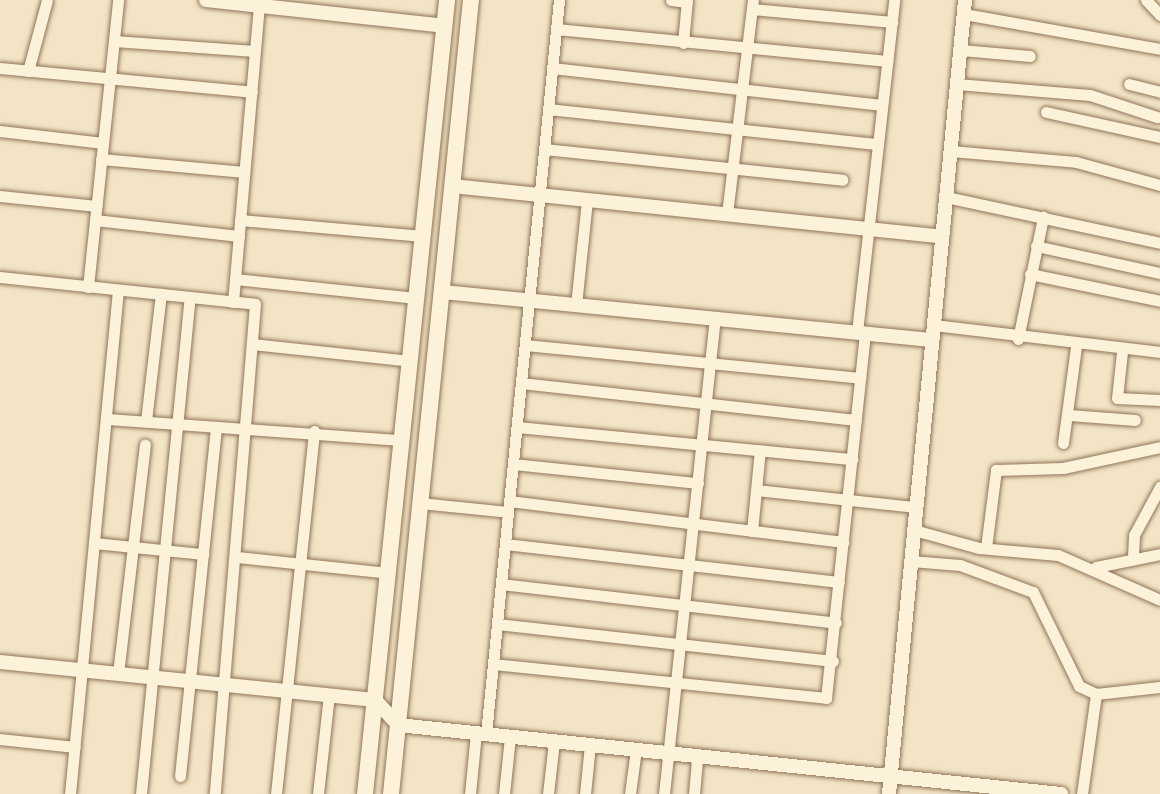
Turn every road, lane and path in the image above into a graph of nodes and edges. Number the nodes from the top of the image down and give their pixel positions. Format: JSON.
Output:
{"nodes":[{"id":1,"x":47,"y":0,"type":"edge"},
{"id":2,"x":118,"y":0,"type":"edge"},
{"id":3,"x":206,"y":0,"type":"edge"},
{"id":4,"x":447,"y":0,"type":"edge"},
{"id":5,"x":471,"y":0,"type":"edge"},
{"id":6,"x":559,"y":0,"type":"edge"},
{"id":7,"x":671,"y":0,"type":"edge"},
{"id":8,"x":894,"y":0,"type":"edge"},
{"id":9,"x":1146,"y":0,"type":"edge"},
{"id":10,"x":687,"y":1,"type":"edge"},
{"id":11,"x":753,"y":4,"type":"edge"},
{"id":12,"x":259,"y":6,"type":"junction"},
{"id":13,"x":965,"y":7,"type":"edge"},
{"id":14,"x":1160,"y":15,"type":"edge"},
{"id":15,"x":892,"y":22,"type":"junction"},
{"id":16,"x":444,"y":26,"type":"junction"},
{"id":17,"x":556,"y":29,"type":"junction"},
{"id":18,"x":114,"y":41,"type":"junction"},
{"id":19,"x":683,"y":43,"type":"junction"},
{"id":20,"x":1160,"y":49,"type":"edge"},
{"id":21,"x":746,"y":50,"type":"junction"},
{"id":22,"x":961,"y":50,"type":"junction"},
{"id":23,"x":255,"y":51,"type":"junction"},
{"id":24,"x":1030,"y":56,"type":"dead end"},
{"id":25,"x":887,"y":61,"type":"junction"},
{"id":26,"x":0,"y":68,"type":"edge"},
{"id":27,"x":552,"y":68,"type":"junction"},
{"id":28,"x":28,"y":71,"type":"junction"},
{"id":29,"x":110,"y":78,"type":"junction"},
{"id":30,"x":957,"y":84,"type":"junction"},
{"id":31,"x":1129,"y":84,"type":"dead end"},
{"id":32,"x":741,"y":89,"type":"junction"},
{"id":33,"x":252,"y":92,"type":"junction"},
{"id":34,"x":1160,"y":92,"type":"edge"},
{"id":35,"x":882,"y":105,"type":"junction"},
{"id":36,"x":548,"y":109,"type":"junction"},
{"id":37,"x":1046,"y":112,"type":"dead end"},
{"id":38,"x":1157,"y":117,"type":"dead end"},
{"id":39,"x":737,"y":128,"type":"junction"},
{"id":40,"x":0,"y":131,"type":"edge"},
{"id":41,"x":1160,"y":137,"type":"edge"},
{"id":42,"x":103,"y":143,"type":"junction"},
{"id":43,"x":878,"y":144,"type":"junction"},
{"id":44,"x":544,"y":149,"type":"junction"},
{"id":45,"x":951,"y":151,"type":"junction"},
{"id":46,"x":101,"y":159,"type":"junction"},
{"id":47,"x":732,"y":168,"type":"junction"},
{"id":48,"x":244,"y":172,"type":"junction"},
{"id":49,"x":842,"y":180,"type":"dead end"},
{"id":50,"x":1160,"y":185,"type":"edge"},
{"id":51,"x":452,"y":186,"type":"junction"},
{"id":52,"x":539,"y":195,"type":"junction"},
{"id":53,"x":0,"y":196,"type":"edge"},
{"id":54,"x":946,"y":197,"type":"junction"},
{"id":55,"x":587,"y":200,"type":"junction"},
{"id":56,"x":96,"y":206,"type":"junction"},
{"id":57,"x":727,"y":214,"type":"junction"},
{"id":58,"x":1043,"y":217,"type":"junction"},
{"id":59,"x":95,"y":220,"type":"junction"},
{"id":60,"x":240,"y":220,"type":"junction"},
{"id":61,"x":868,"y":228,"type":"junction"},
{"id":62,"x":239,"y":236,"type":"junction"},
{"id":63,"x":423,"y":236,"type":"junction"},
{"id":64,"x":942,"y":237,"type":"junction"},
{"id":65,"x":1160,"y":243,"type":"edge"},
{"id":66,"x":1036,"y":246,"type":"junction"},
{"id":67,"x":1160,"y":273,"type":"edge"},
{"id":68,"x":1030,"y":274,"type":"junction"},
{"id":69,"x":0,"y":277,"type":"edge"},
{"id":70,"x":235,"y":279,"type":"junction"},
{"id":71,"x":88,"y":287,"type":"junction"},
{"id":72,"x":118,"y":290,"type":"junction"},
{"id":73,"x":442,"y":292,"type":"junction"},
{"id":74,"x":161,"y":294,"type":"junction"},
{"id":75,"x":190,"y":297,"type":"junction"},
{"id":76,"x":416,"y":298,"type":"junction"},
{"id":77,"x":529,"y":300,"type":"junction"},
{"id":78,"x":1160,"y":301,"type":"edge"},
{"id":79,"x":233,"y":302,"type":"junction"},
{"id":80,"x":576,"y":305,"type":"junction"},
{"id":81,"x":715,"y":318,"type":"junction"},
{"id":82,"x":861,"y":332,"type":"junction"},
{"id":83,"x":933,"y":333,"type":"junction"},
{"id":84,"x":1018,"y":339,"type":"junction"},
{"id":85,"x":252,"y":344,"type":"junction"},
{"id":86,"x":525,"y":345,"type":"junction"},
{"id":87,"x":1076,"y":347,"type":"junction"},
{"id":88,"x":1122,"y":352,"type":"junction"},
{"id":89,"x":1160,"y":352,"type":"edge"},
{"id":90,"x":410,"y":361,"type":"junction"},
{"id":91,"x":709,"y":361,"type":"junction"},
{"id":92,"x":860,"y":378,"type":"junction"},
{"id":93,"x":521,"y":383,"type":"junction"},
{"id":94,"x":1160,"y":400,"type":"edge"},
{"id":95,"x":705,"y":403,"type":"junction"},
{"id":96,"x":1069,"y":415,"type":"junction"},
{"id":97,"x":106,"y":419,"type":"junction"},
{"id":98,"x":856,"y":420,"type":"junction"},
{"id":99,"x":1135,"y":420,"type":"dead end"},
{"id":100,"x":146,"y":421,"type":"junction"},
{"id":101,"x":177,"y":423,"type":"junction"},
{"id":102,"x":216,"y":427,"type":"junction"},
{"id":103,"x":517,"y":427,"type":"junction"},
{"id":104,"x":248,"y":429,"type":"junction"},
{"id":105,"x":314,"y":431,"type":"junction"},
{"id":106,"x":402,"y":440,"type":"junction"},
{"id":107,"x":702,"y":443,"type":"junction"},
{"id":108,"x":1063,"y":443,"type":"dead end"},
{"id":109,"x":145,"y":445,"type":"dead end"},
{"id":110,"x":1160,"y":447,"type":"edge"},
{"id":111,"x":760,"y":450,"type":"junction"},
{"id":112,"x":852,"y":459,"type":"junction"},
{"id":113,"x":513,"y":464,"type":"junction"},
{"id":114,"x":698,"y":483,"type":"junction"},
{"id":115,"x":1160,"y":487,"type":"edge"},
{"id":116,"x":756,"y":490,"type":"junction"},
{"id":117,"x":848,"y":498,"type":"junction"},
{"id":118,"x":420,"y":503,"type":"junction"},
{"id":119,"x":508,"y":506,"type":"junction"},
{"id":120,"x":916,"y":507,"type":"junction"},
{"id":121,"x":693,"y":526,"type":"junction"},
{"id":122,"x":914,"y":530,"type":"junction"},
{"id":123,"x":752,"y":531,"type":"junction"},
{"id":124,"x":843,"y":542,"type":"junction"},
{"id":125,"x":94,"y":543,"type":"junction"},
{"id":126,"x":505,"y":544,"type":"junction"},
{"id":127,"x":136,"y":548,"type":"junction"},
{"id":128,"x":986,"y":548,"type":"junction"},
{"id":129,"x":165,"y":551,"type":"junction"},
{"id":130,"x":203,"y":554,"type":"junction"},
{"id":131,"x":1160,"y":554,"type":"edge"},
{"id":132,"x":1133,"y":556,"type":"junction"},
{"id":133,"x":237,"y":557,"type":"junction"},
{"id":134,"x":911,"y":561,"type":"junction"},
{"id":135,"x":690,"y":563,"type":"junction"},
{"id":136,"x":300,"y":564,"type":"junction"},
{"id":137,"x":1096,"y":567,"type":"junction"},
{"id":138,"x":388,"y":573,"type":"junction"},
{"id":139,"x":839,"y":582,"type":"junction"},
{"id":140,"x":501,"y":584,"type":"junction"},
{"id":141,"x":1160,"y":600,"type":"edge"},
{"id":142,"x":685,"y":605,"type":"junction"},
{"id":143,"x":836,"y":623,"type":"junction"},
{"id":144,"x":497,"y":624,"type":"junction"},
{"id":145,"x":680,"y":646,"type":"junction"},
{"id":146,"x":833,"y":661,"type":"junction"},
{"id":147,"x":0,"y":662,"type":"edge"},
{"id":148,"x":493,"y":664,"type":"junction"},
{"id":149,"x":82,"y":671,"type":"junction"},
{"id":150,"x":118,"y":674,"type":"junction"},
{"id":151,"x":153,"y":678,"type":"junction"},
{"id":152,"x":190,"y":682,"type":"junction"},
{"id":153,"x":677,"y":682,"type":"junction"},
{"id":154,"x":226,"y":685,"type":"junction"},
{"id":155,"x":1160,"y":687,"type":"edge"},
{"id":156,"x":287,"y":691,"type":"junction"},
{"id":157,"x":1096,"y":694,"type":"junction"},
{"id":158,"x":329,"y":695,"type":"junction"},
{"id":159,"x":375,"y":700,"type":"junction"},
{"id":160,"x":398,"y":725,"type":"junction"},
{"id":161,"x":481,"y":734,"type":"junction"},
{"id":162,"x":510,"y":737,"type":"junction"},
{"id":163,"x":0,"y":739,"type":"edge"},
{"id":164,"x":554,"y":741,"type":"junction"},
{"id":165,"x":590,"y":745,"type":"junction"},
{"id":166,"x":75,"y":747,"type":"junction"},
{"id":167,"x":636,"y":749,"type":"junction"},
{"id":168,"x":669,"y":753,"type":"junction"},
{"id":169,"x":697,"y":756,"type":"junction"},
{"id":170,"x":890,"y":775,"type":"junction"},
{"id":171,"x":180,"y":776,"type":"dead end"},
{"id":172,"x":70,"y":794,"type":"edge"},
{"id":173,"x":141,"y":794,"type":"edge"},
{"id":174,"x":215,"y":794,"type":"edge"},
{"id":175,"x":276,"y":794,"type":"edge"},
{"id":176,"x":318,"y":794,"type":"edge"},
{"id":177,"x":365,"y":794,"type":"edge"},
{"id":178,"x":391,"y":794,"type":"edge"},
{"id":179,"x":400,"y":794,"type":"edge"},
{"id":180,"x":470,"y":794,"type":"edge"},
{"id":181,"x":504,"y":794,"type":"edge"},
{"id":182,"x":548,"y":794,"type":"edge"},
{"id":183,"x":585,"y":794,"type":"edge"},
{"id":184,"x":630,"y":794,"type":"edge"},
{"id":185,"x":664,"y":794,"type":"edge"},
{"id":186,"x":694,"y":794,"type":"edge"},
{"id":187,"x":889,"y":794,"type":"edge"},
{"id":188,"x":1061,"y":794,"type":"edge"},
{"id":189,"x":1082,"y":794,"type":"edge"}],
"edges":[{"from":1,"to":28,"type":"street"},
{"from":2,"to":18,"type":"street"},
{"from":3,"to":12,"type":"street"},
{"from":4,"to":16,"type":"main road"},
{"from":5,"to":51,"type":"main road"},
{"from":6,"to":17,"type":"street"},
{"from":7,"to":10,"type":"street"},
{"from":8,"to":15,"type":"street"},
{"from":9,"to":14,"type":"street"},
{"from":10,"to":19,"type":"street"},
{"from":11,"to":15,"type":"street"},
{"from":11,"to":21,"type":"street"},
{"from":12,"to":16,"type":"street"},
{"from":12,"to":23,"type":"street"},
{"from":13,"to":20,"type":"street"},
{"from":13,"to":22,"type":"street"},
{"from":15,"to":25,"type":"street"},
{"from":16,"to":63,"type":"main road"},
{"from":17,"to":19,"type":"street"},
{"from":17,"to":27,"type":"street"},
{"from":18,"to":23,"type":"street"},
{"from":18,"to":29,"type":"street"},
{"from":19,"to":21,"type":"street"},
{"from":21,"to":25,"type":"street"},
{"from":21,"to":32,"type":"street"},
{"from":22,"to":24,"type":"street"},
{"from":22,"to":30,"type":"street"},
{"from":23,"to":33,"type":"street"},
{"from":25,"to":35,"type":"street"},
{"from":26,"to":28,"type":"street"},
{"from":27,"to":32,"type":"street"},
{"from":27,"to":36,"type":"street"},
{"from":28,"to":29,"type":"street"},
{"from":29,"to":33,"type":"street"},
{"from":29,"to":42,"type":"street"},
{"from":30,"to":38,"type":"street"},
{"from":30,"to":45,"type":"street"},
{"from":31,"to":34,"type":"street"},
{"from":32,"to":35,"type":"street"},
{"from":32,"to":39,"type":"street"},
{"from":33,"to":48,"type":"street"},
{"from":35,"to":43,"type":"street"},
{"from":36,"to":39,"type":"street"},
{"from":36,"to":44,"type":"street"},
{"from":37,"to":41,"type":"street"},
{"from":39,"to":43,"type":"street"},
{"from":39,"to":47,"type":"street"},
{"from":40,"to":42,"type":"street"},
{"from":42,"to":46,"type":"street"},
{"from":43,"to":61,"type":"street"},
{"from":44,"to":47,"type":"street"},
{"from":44,"to":52,"type":"street"},
{"from":45,"to":50,"type":"street"},
{"from":45,"to":54,"type":"street"},
{"from":46,"to":48,"type":"street"},
{"from":46,"to":56,"type":"street"},
{"from":47,"to":49,"type":"street"},
{"from":47,"to":57,"type":"street"},
{"from":48,"to":60,"type":"street"},
{"from":51,"to":52,"type":"street"},
{"from":51,"to":73,"type":"main road"},
{"from":52,"to":55,"type":"street"},
{"from":52,"to":77,"type":"street"},
{"from":53,"to":56,"type":"street"},
{"from":54,"to":58,"type":"street"},
{"from":54,"to":64,"type":"street"},
{"from":55,"to":57,"type":"street"},
{"from":55,"to":80,"type":"street"},
{"from":56,"to":59,"type":"street"},
{"from":57,"to":61,"type":"street"},
{"from":58,"to":65,"type":"street"},
{"from":58,"to":66,"type":"street"},
{"from":59,"to":62,"type":"street"},
{"from":59,"to":71,"type":"street"},
{"from":60,"to":62,"type":"street"},
{"from":60,"to":63,"type":"street"},
{"from":61,"to":64,"type":"street"},
{"from":61,"to":82,"type":"street"},
{"from":62,"to":70,"type":"street"},
{"from":63,"to":76,"type":"main road"},
{"from":64,"to":83,"type":"street"},
{"from":66,"to":67,"type":"street"},
{"from":66,"to":68,"type":"street"},
{"from":68,"to":78,"type":"street"},
{"from":68,"to":84,"type":"street"},
{"from":69,"to":71,"type":"street"},
{"from":70,"to":76,"type":"street"},
{"from":70,"to":79,"type":"street"},
{"from":71,"to":72,"type":"street"},
{"from":72,"to":74,"type":"street"},
{"from":72,"to":97,"type":"street"},
{"from":73,"to":77,"type":"street"},
{"from":73,"to":118,"type":"main road"},
{"from":74,"to":75,"type":"street"},
{"from":74,"to":100,"type":"street"},
{"from":75,"to":79,"type":"street"},
{"from":75,"to":101,"type":"street"},
{"from":76,"to":90,"type":"main road"},
{"from":77,"to":80,"type":"street"},
{"from":77,"to":86,"type":"street"},
{"from":79,"to":85,"type":"street"},
{"from":80,"to":81,"type":"street"},
{"from":81,"to":82,"type":"street"},
{"from":81,"to":91,"type":"street"},
{"from":82,"to":83,"type":"street"},
{"from":82,"to":92,"type":"street"},
{"from":83,"to":84,"type":"street"},
{"from":83,"to":120,"type":"street"},
{"from":84,"to":87,"type":"street"},
{"from":85,"to":90,"type":"street"},
{"from":85,"to":104,"type":"street"},
{"from":86,"to":91,"type":"street"},
{"from":86,"to":93,"type":"street"},
{"from":87,"to":88,"type":"street"},
{"from":87,"to":96,"type":"street"},
{"from":88,"to":89,"type":"street"},
{"from":88,"to":94,"type":"street"},
{"from":90,"to":106,"type":"main road"},
{"from":91,"to":92,"type":"street"},
{"from":91,"to":95,"type":"street"},
{"from":92,"to":98,"type":"street"},
{"from":93,"to":95,"type":"street"},
{"from":93,"to":103,"type":"street"},
{"from":95,"to":98,"type":"street"},
{"from":95,"to":107,"type":"street"},
{"from":96,"to":99,"type":"street"},
{"from":96,"to":108,"type":"street"},
{"from":97,"to":100,"type":"street"},
{"from":97,"to":125,"type":"street"},
{"from":98,"to":112,"type":"street"},
{"from":100,"to":101,"type":"street"},
{"from":101,"to":102,"type":"street"},
{"from":101,"to":129,"type":"street"},
{"from":102,"to":104,"type":"street"},
{"from":102,"to":130,"type":"street"},
{"from":103,"to":107,"type":"street"},
{"from":103,"to":113,"type":"street"},
{"from":104,"to":105,"type":"street"},
{"from":104,"to":133,"type":"street"},
{"from":105,"to":106,"type":"street"},
{"from":105,"to":136,"type":"street"},
{"from":106,"to":138,"type":"main road"},
{"from":107,"to":111,"type":"street"},
{"from":107,"to":114,"type":"street"},
{"from":109,"to":127,"type":"street"},
{"from":110,"to":128,"type":"street"},
{"from":111,"to":112,"type":"street"},
{"from":111,"to":116,"type":"street"},
{"from":112,"to":117,"type":"street"},
{"from":113,"to":114,"type":"street"},
{"from":113,"to":119,"type":"street"},
{"from":114,"to":121,"type":"street"},
{"from":115,"to":132,"type":"street"},
{"from":116,"to":117,"type":"street"},
{"from":116,"to":123,"type":"street"},
{"from":117,"to":120,"type":"street"},
{"from":117,"to":124,"type":"street"},
{"from":118,"to":119,"type":"street"},
{"from":118,"to":160,"type":"main road"},
{"from":119,"to":121,"type":"street"},
{"from":119,"to":126,"type":"street"},
{"from":120,"to":122,"type":"street"},
{"from":121,"to":123,"type":"street"},
{"from":121,"to":135,"type":"street"},
{"from":122,"to":128,"type":"street"},
{"from":122,"to":134,"type":"street"},
{"from":123,"to":124,"type":"street"},
{"from":124,"to":139,"type":"street"},
{"from":125,"to":127,"type":"street"},
{"from":125,"to":149,"type":"street"},
{"from":126,"to":135,"type":"street"},
{"from":126,"to":140,"type":"street"},
{"from":127,"to":129,"type":"street"},
{"from":127,"to":150,"type":"street"},
{"from":128,"to":137,"type":"street"},
{"from":129,"to":130,"type":"street"},
{"from":129,"to":151,"type":"street"},
{"from":130,"to":152,"type":"street"},
{"from":131,"to":132,"type":"street"},
{"from":132,"to":137,"type":"street"},
{"from":133,"to":136,"type":"street"},
{"from":133,"to":154,"type":"street"},
{"from":134,"to":157,"type":"street"},
{"from":134,"to":170,"type":"street"},
{"from":135,"to":139,"type":"street"},
{"from":135,"to":142,"type":"street"},
{"from":136,"to":138,"type":"street"},
{"from":136,"to":156,"type":"street"},
{"from":137,"to":141,"type":"street"},
{"from":138,"to":159,"type":"main road"},
{"from":139,"to":143,"type":"street"},
{"from":140,"to":142,"type":"street"},
{"from":140,"to":144,"type":"street"},
{"from":142,"to":143,"type":"street"},
{"from":142,"to":145,"type":"street"},
{"from":143,"to":146,"type":"street"},
{"from":144,"to":145,"type":"street"},
{"from":144,"to":148,"type":"street"},
{"from":145,"to":146,"type":"street"},
{"from":145,"to":153,"type":"street"},
{"from":146,"to":153,"type":"street"},
{"from":147,"to":149,"type":"street"},
{"from":148,"to":153,"type":"street"},
{"from":148,"to":161,"type":"street"},
{"from":149,"to":150,"type":"street"},
{"from":149,"to":166,"type":"street"},
{"from":150,"to":151,"type":"street"},
{"from":151,"to":152,"type":"street"},
{"from":151,"to":173,"type":"street"},
{"from":152,"to":154,"type":"street"},
{"from":152,"to":171,"type":"street"},
{"from":153,"to":168,"type":"street"},
{"from":154,"to":156,"type":"street"},
{"from":154,"to":174,"type":"street"},
{"from":155,"to":157,"type":"street"},
{"from":156,"to":158,"type":"street"},
{"from":156,"to":175,"type":"street"},
{"from":157,"to":189,"type":"street"},
{"from":158,"to":159,"type":"street"},
{"from":158,"to":176,"type":"street"},
{"from":159,"to":160,"type":"street"},
{"from":159,"to":177,"type":"main road"},
{"from":160,"to":161,"type":"street"},
{"from":160,"to":178,"type":"main road"},
{"from":161,"to":162,"type":"street"},
{"from":161,"to":180,"type":"street"},
{"from":162,"to":164,"type":"street"},
{"from":162,"to":181,"type":"street"},
{"from":163,"to":166,"type":"street"},
{"from":164,"to":165,"type":"street"},
{"from":164,"to":182,"type":"street"},
{"from":165,"to":167,"type":"street"},
{"from":165,"to":183,"type":"street"},
{"from":166,"to":172,"type":"street"},
{"from":167,"to":168,"type":"street"},
{"from":167,"to":184,"type":"street"},
{"from":168,"to":169,"type":"street"},
{"from":168,"to":185,"type":"street"},
{"from":169,"to":170,"type":"street"},
{"from":169,"to":186,"type":"street"},
{"from":170,"to":187,"type":"street"},
{"from":170,"to":188,"type":"street"},
{"from":178,"to":179,"type":"street"}]}
